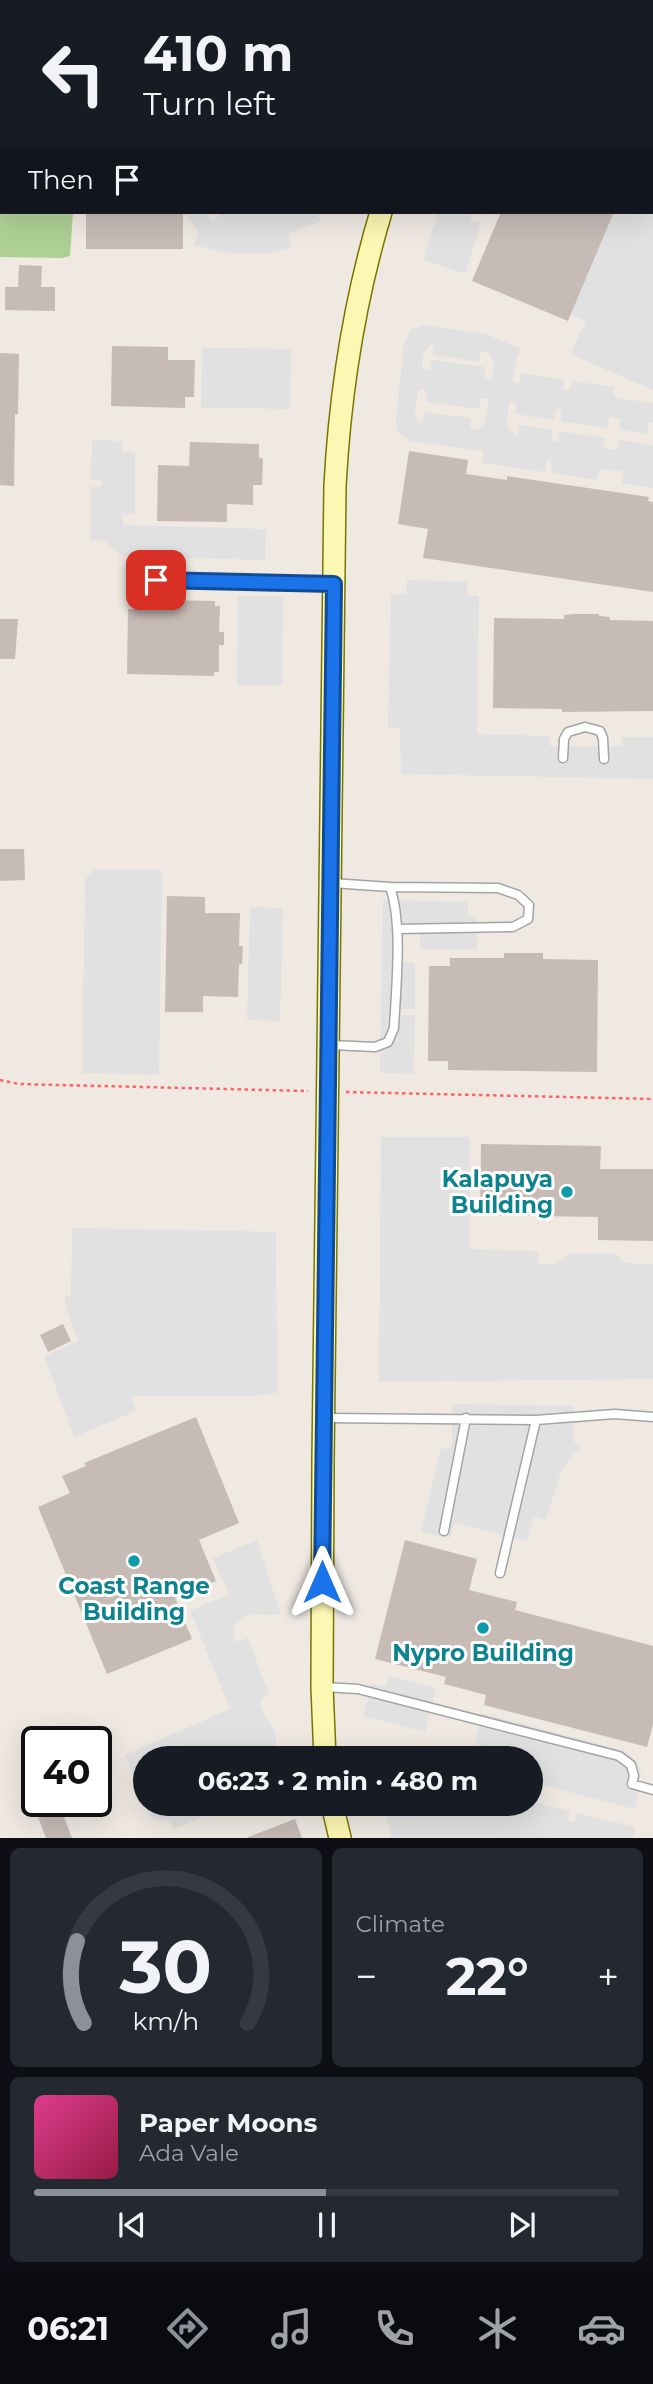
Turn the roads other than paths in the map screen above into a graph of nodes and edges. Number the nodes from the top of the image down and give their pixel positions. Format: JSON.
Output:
{"nodes":[{"id":1,"x":380,"y":214,"type":"edge"},
{"id":2,"x":156,"y":580,"type":"dead end"},
{"id":3,"x":334,"y":584,"type":"junction"},
{"id":4,"x":563,"y":758,"type":"dead end"},
{"id":5,"x":604,"y":759,"type":"dead end"},
{"id":6,"x":331,"y":883,"type":"junction"},
{"id":7,"x":390,"y":887,"type":"junction"},
{"id":8,"x":397,"y":929,"type":"junction"},
{"id":9,"x":328,"y":1045,"type":"junction"},
{"id":10,"x":653,"y":1417,"type":"edge"},
{"id":11,"x":323,"y":1418,"type":"junction"},
{"id":12,"x":466,"y":1419,"type":"junction"},
{"id":13,"x":536,"y":1420,"type":"junction"},
{"id":14,"x":444,"y":1531,"type":"dead end"},
{"id":15,"x":500,"y":1573,"type":"dead end"},
{"id":16,"x":322,"y":1687,"type":"junction"},
{"id":17,"x":324,"y":1746,"type":"edge"},
{"id":18,"x":653,"y":1790,"type":"edge"},
{"id":19,"x":335,"y":1816,"type":"edge"},
{"id":20,"x":340,"y":1838,"type":"edge"}],
"edges":[{"from":1,"to":3,"type":"street"},
{"from":2,"to":3,"type":"lane"},
{"from":3,"to":6,"type":"street"},
{"from":4,"to":5,"type":"lane"},
{"from":6,"to":7,"type":"lane"},
{"from":6,"to":9,"type":"street"},
{"from":7,"to":8,"type":"lane"},
{"from":7,"to":8,"type":"lane"},
{"from":8,"to":9,"type":"lane"},
{"from":9,"to":11,"type":"street"},
{"from":10,"to":13,"type":"lane"},
{"from":11,"to":12,"type":"lane"},
{"from":11,"to":16,"type":"street"},
{"from":12,"to":13,"type":"lane"},
{"from":12,"to":14,"type":"lane"},
{"from":13,"to":15,"type":"lane"},
{"from":16,"to":17,"type":"street"},
{"from":16,"to":18,"type":"lane"},
{"from":19,"to":20,"type":"street"}]}
